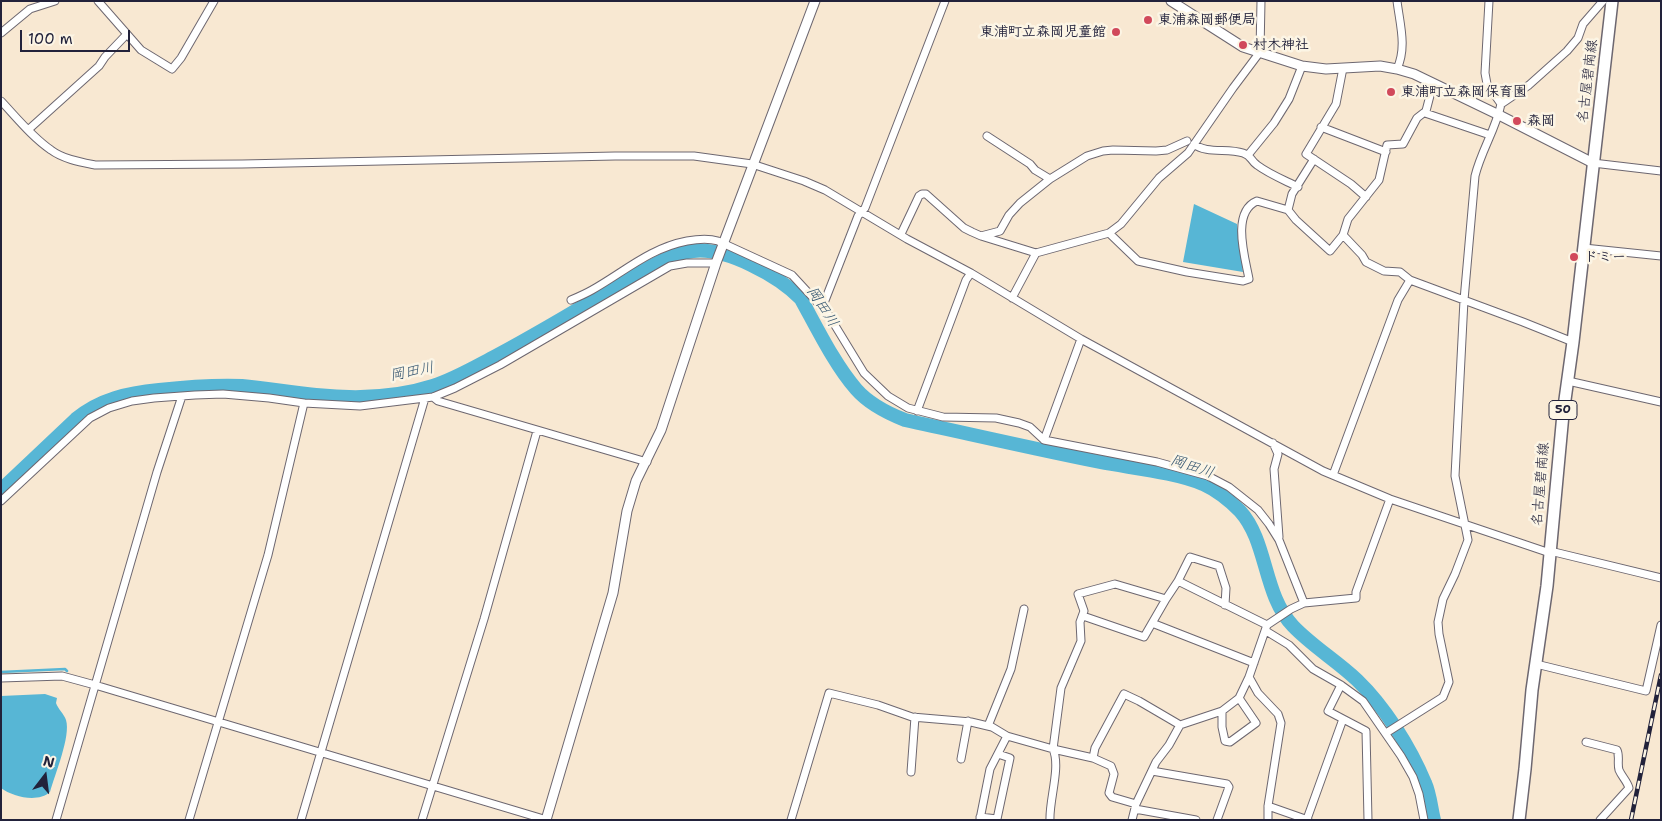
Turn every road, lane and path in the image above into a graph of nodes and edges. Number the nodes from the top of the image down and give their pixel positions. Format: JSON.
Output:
{"nodes":[{"id":1,"x":55,"y":1,"type":"edge"},
{"id":2,"x":98,"y":1,"type":"edge"},
{"id":3,"x":214,"y":1,"type":"edge"},
{"id":4,"x":815,"y":1,"type":"edge"},
{"id":5,"x":945,"y":1,"type":"edge"},
{"id":6,"x":1171,"y":1,"type":"edge"},
{"id":7,"x":1261,"y":1,"type":"edge"},
{"id":8,"x":1397,"y":1,"type":"edge"},
{"id":9,"x":1489,"y":1,"type":"edge"},
{"id":10,"x":1603,"y":1,"type":"edge"},
{"id":11,"x":1612,"y":1,"type":"edge"},
{"id":12,"x":1,"y":32,"type":"edge"},
{"id":13,"x":127,"y":34,"type":"junction"},
{"id":14,"x":1260,"y":52,"type":"junction"},
{"id":15,"x":1302,"y":66,"type":"junction"},
{"id":16,"x":1343,"y":68,"type":"junction"},
{"id":17,"x":1396,"y":69,"type":"junction"},
{"id":18,"x":1433,"y":84,"type":"junction"},
{"id":19,"x":1,"y":101,"type":"edge"},
{"id":20,"x":1501,"y":104,"type":"junction"},
{"id":21,"x":1425,"y":113,"type":"junction"},
{"id":22,"x":1499,"y":114,"type":"junction"},
{"id":23,"x":1321,"y":127,"type":"junction"},
{"id":24,"x":28,"y":130,"type":"junction"},
{"id":25,"x":1490,"y":135,"type":"junction"},
{"id":26,"x":987,"y":136,"type":"dead end"},
{"id":27,"x":1187,"y":141,"type":"dead end"},
{"id":28,"x":1194,"y":144,"type":"junction"},
{"id":29,"x":1386,"y":152,"type":"junction"},
{"id":30,"x":1248,"y":155,"type":"junction"},
{"id":31,"x":1314,"y":159,"type":"junction"},
{"id":32,"x":1593,"y":163,"type":"junction"},
{"id":33,"x":752,"y":164,"type":"junction"},
{"id":34,"x":1661,"y":171,"type":"edge"},
{"id":35,"x":1050,"y":178,"type":"junction"},
{"id":36,"x":1298,"y":187,"type":"junction"},
{"id":37,"x":1366,"y":197,"type":"junction"},
{"id":38,"x":1288,"y":210,"type":"junction"},
{"id":39,"x":861,"y":212,"type":"junction"},
{"id":40,"x":1109,"y":233,"type":"junction"},
{"id":41,"x":902,"y":234,"type":"junction"},
{"id":42,"x":1343,"y":235,"type":"junction"},
{"id":43,"x":982,"y":236,"type":"junction"},
{"id":44,"x":723,"y":244,"type":"junction"},
{"id":45,"x":1584,"y":248,"type":"junction"},
{"id":46,"x":1036,"y":252,"type":"junction"},
{"id":47,"x":1661,"y":256,"type":"edge"},
{"id":48,"x":716,"y":263,"type":"junction"},
{"id":49,"x":971,"y":273,"type":"junction"},
{"id":50,"x":1410,"y":280,"type":"junction"},
{"id":51,"x":1012,"y":298,"type":"junction"},
{"id":52,"x":570,"y":300,"type":"dead end"},
{"id":53,"x":1464,"y":300,"type":"junction"},
{"id":54,"x":821,"y":306,"type":"junction"},
{"id":55,"x":1081,"y":339,"type":"junction"},
{"id":56,"x":1573,"y":342,"type":"junction"},
{"id":57,"x":1568,"y":381,"type":"junction"},
{"id":58,"x":182,"y":396,"type":"junction"},
{"id":59,"x":433,"y":397,"type":"junction"},
{"id":60,"x":425,"y":398,"type":"junction"},
{"id":61,"x":1661,"y":402,"type":"edge"},
{"id":62,"x":304,"y":403,"type":"junction"},
{"id":63,"x":917,"y":411,"type":"junction"},
{"id":64,"x":537,"y":431,"type":"junction"},
{"id":65,"x":1044,"y":440,"type":"junction"},
{"id":66,"x":1274,"y":443,"type":"junction"},
{"id":67,"x":647,"y":462,"type":"junction"},
{"id":68,"x":1333,"y":475,"type":"junction"},
{"id":69,"x":1390,"y":499,"type":"junction"},
{"id":70,"x":1,"y":501,"type":"edge"},
{"id":71,"x":1465,"y":524,"type":"junction"},
{"id":72,"x":1279,"y":540,"type":"junction"},
{"id":73,"x":1550,"y":552,"type":"junction"},
{"id":74,"x":1661,"y":578,"type":"edge"},
{"id":75,"x":1178,"y":581,"type":"junction"},
{"id":76,"x":1166,"y":599,"type":"junction"},
{"id":77,"x":1304,"y":604,"type":"junction"},
{"id":78,"x":1225,"y":606,"type":"junction"},
{"id":79,"x":1024,"y":610,"type":"dead end"},
{"id":80,"x":1083,"y":616,"type":"junction"},
{"id":81,"x":1152,"y":623,"type":"junction"},
{"id":82,"x":1661,"y":625,"type":"edge"},
{"id":83,"x":1267,"y":628,"type":"junction"},
{"id":84,"x":1254,"y":663,"type":"junction"},
{"id":85,"x":1536,"y":664,"type":"junction"},
{"id":86,"x":1249,"y":677,"type":"junction"},
{"id":87,"x":1,"y":678,"type":"edge"},
{"id":88,"x":95,"y":685,"type":"junction"},
{"id":89,"x":1341,"y":686,"type":"junction"},
{"id":90,"x":1239,"y":698,"type":"junction"},
{"id":91,"x":1222,"y":711,"type":"junction"},
{"id":92,"x":915,"y":717,"type":"junction"},
{"id":93,"x":1343,"y":719,"type":"junction"},
{"id":94,"x":217,"y":721,"type":"junction"},
{"id":95,"x":968,"y":722,"type":"junction"},
{"id":96,"x":1180,"y":725,"type":"junction"},
{"id":97,"x":988,"y":726,"type":"junction"},
{"id":98,"x":1386,"y":732,"type":"junction"},
{"id":99,"x":1007,"y":736,"type":"junction"},
{"id":100,"x":1586,"y":742,"type":"dead end"},
{"id":101,"x":1053,"y":749,"type":"junction"},
{"id":102,"x":319,"y":752,"type":"junction"},
{"id":103,"x":998,"y":754,"type":"junction"},
{"id":104,"x":1093,"y":758,"type":"junction"},
{"id":105,"x":960,"y":759,"type":"dead end"},
{"id":106,"x":1152,"y":771,"type":"junction"},
{"id":107,"x":911,"y":772,"type":"dead end"},
{"id":108,"x":432,"y":785,"type":"junction"},
{"id":109,"x":1135,"y":806,"type":"junction"},
{"id":110,"x":1268,"y":806,"type":"junction"},
{"id":111,"x":980,"y":818,"type":"edge"},
{"id":112,"x":1308,"y":819,"type":"edge"},
{"id":113,"x":56,"y":820,"type":"edge"},
{"id":114,"x":189,"y":820,"type":"edge"},
{"id":115,"x":301,"y":820,"type":"edge"},
{"id":116,"x":422,"y":820,"type":"edge"},
{"id":117,"x":547,"y":820,"type":"edge"},
{"id":118,"x":792,"y":820,"type":"edge"},
{"id":119,"x":1050,"y":820,"type":"edge"},
{"id":120,"x":1132,"y":820,"type":"edge"},
{"id":121,"x":1196,"y":820,"type":"edge"},
{"id":122,"x":1217,"y":820,"type":"edge"},
{"id":123,"x":1268,"y":820,"type":"edge"},
{"id":124,"x":1368,"y":820,"type":"edge"},
{"id":125,"x":1424,"y":820,"type":"edge"},
{"id":126,"x":1519,"y":820,"type":"edge"},
{"id":127,"x":1600,"y":820,"type":"edge"}],
"edges":[{"from":1,"to":12,"type":"street"},
{"from":2,"to":13,"type":"street"},
{"from":3,"to":13,"type":"street"},
{"from":4,"to":33,"type":"street"},
{"from":5,"to":39,"type":"street"},
{"from":6,"to":14,"type":"street"},
{"from":7,"to":14,"type":"street"},
{"from":8,"to":17,"type":"street"},
{"from":9,"to":20,"type":"street"},
{"from":10,"to":20,"type":"street"},
{"from":11,"to":32,"type":"main road","name":"名古屋碧南線","number":"50"},
{"from":13,"to":24,"type":"street"},
{"from":14,"to":15,"type":"street"},
{"from":14,"to":28,"type":"street"},
{"from":15,"to":16,"type":"street"},
{"from":15,"to":30,"type":"street"},
{"from":16,"to":17,"type":"street"},
{"from":16,"to":23,"type":"street"},
{"from":17,"to":18,"type":"street"},
{"from":18,"to":21,"type":"street"},
{"from":18,"to":22,"type":"street"},
{"from":19,"to":24,"type":"street"},
{"from":20,"to":22,"type":"street"},
{"from":21,"to":25,"type":"street"},
{"from":21,"to":29,"type":"street"},
{"from":22,"to":25,"type":"street"},
{"from":22,"to":32,"type":"street"},
{"from":23,"to":29,"type":"street"},
{"from":23,"to":31,"type":"street"},
{"from":24,"to":33,"type":"street"},
{"from":25,"to":53,"type":"street"},
{"from":26,"to":35,"type":"street"},
{"from":27,"to":35,"type":"street"},
{"from":28,"to":30,"type":"street"},
{"from":28,"to":40,"type":"street"},
{"from":29,"to":37,"type":"street"},
{"from":30,"to":36,"type":"street"},
{"from":31,"to":36,"type":"street"},
{"from":31,"to":37,"type":"street"},
{"from":32,"to":34,"type":"street"},
{"from":32,"to":45,"type":"main road","name":"名古屋碧南線","number":"50"},
{"from":33,"to":39,"type":"street"},
{"from":33,"to":44,"type":"street"},
{"from":35,"to":43,"type":"street"},
{"from":36,"to":38,"type":"street"},
{"from":37,"to":42,"type":"street"},
{"from":38,"to":40,"type":"street"},
{"from":38,"to":42,"type":"street"},
{"from":39,"to":41,"type":"street"},
{"from":39,"to":54,"type":"street"},
{"from":40,"to":46,"type":"street"},
{"from":41,"to":43,"type":"street"},
{"from":41,"to":49,"type":"street"},
{"from":42,"to":50,"type":"street"},
{"from":43,"to":46,"type":"street"},
{"from":44,"to":48,"type":"street"},
{"from":44,"to":52,"type":"street"},
{"from":44,"to":54,"type":"street"},
{"from":45,"to":47,"type":"street"},
{"from":45,"to":56,"type":"main road","name":"名古屋碧南線","number":"50"},
{"from":46,"to":51,"type":"street"},
{"from":48,"to":59,"type":"street"},
{"from":48,"to":67,"type":"street"},
{"from":49,"to":51,"type":"street"},
{"from":49,"to":63,"type":"street"},
{"from":50,"to":53,"type":"street"},
{"from":50,"to":68,"type":"street"},
{"from":51,"to":55,"type":"street"},
{"from":53,"to":56,"type":"street"},
{"from":53,"to":71,"type":"street"},
{"from":54,"to":63,"type":"street"},
{"from":55,"to":65,"type":"street"},
{"from":55,"to":66,"type":"street"},
{"from":56,"to":57,"type":"main road","name":"名古屋碧南線","number":"50"},
{"from":57,"to":61,"type":"street"},
{"from":57,"to":73,"type":"main road","name":"名古屋碧南線","number":"50"},
{"from":58,"to":62,"type":"street"},
{"from":58,"to":70,"type":"street"},
{"from":58,"to":88,"type":"street"},
{"from":59,"to":60,"type":"street"},
{"from":59,"to":64,"type":"street"},
{"from":60,"to":62,"type":"street"},
{"from":60,"to":102,"type":"street"},
{"from":62,"to":94,"type":"street"},
{"from":63,"to":65,"type":"street"},
{"from":64,"to":67,"type":"street"},
{"from":64,"to":108,"type":"street"},
{"from":65,"to":72,"type":"street"},
{"from":66,"to":68,"type":"street"},
{"from":66,"to":72,"type":"street"},
{"from":67,"to":117,"type":"street"},
{"from":68,"to":69,"type":"street"},
{"from":69,"to":71,"type":"street"},
{"from":69,"to":77,"type":"street"},
{"from":71,"to":73,"type":"street"},
{"from":71,"to":98,"type":"street"},
{"from":72,"to":77,"type":"street"},
{"from":73,"to":74,"type":"street"},
{"from":73,"to":85,"type":"main road","name":"名古屋碧南線","number":"50"},
{"from":75,"to":76,"type":"street"},
{"from":75,"to":78,"type":"street"},
{"from":75,"to":78,"type":"street"},
{"from":76,"to":80,"type":"street"},
{"from":76,"to":81,"type":"street"},
{"from":77,"to":83,"type":"street"},
{"from":78,"to":83,"type":"street"},
{"from":79,"to":97,"type":"street"},
{"from":80,"to":81,"type":"street"},
{"from":80,"to":101,"type":"street"},
{"from":81,"to":84,"type":"street"},
{"from":82,"to":85,"type":"street"},
{"from":83,"to":84,"type":"street"},
{"from":83,"to":89,"type":"street"},
{"from":84,"to":86,"type":"street"},
{"from":85,"to":126,"type":"main road","name":"名古屋碧南線","number":"50"},
{"from":86,"to":90,"type":"street"},
{"from":86,"to":110,"type":"street"},
{"from":87,"to":88,"type":"street"},
{"from":88,"to":94,"type":"street"},
{"from":88,"to":113,"type":"street"},
{"from":89,"to":93,"type":"street"},
{"from":89,"to":98,"type":"street"},
{"from":90,"to":91,"type":"street"},
{"from":90,"to":91,"type":"street"},
{"from":91,"to":96,"type":"street"},
{"from":92,"to":95,"type":"street"},
{"from":92,"to":107,"type":"street"},
{"from":92,"to":118,"type":"street"},
{"from":93,"to":112,"type":"street"},
{"from":93,"to":124,"type":"street"},
{"from":94,"to":102,"type":"street"},
{"from":94,"to":114,"type":"street"},
{"from":95,"to":97,"type":"street"},
{"from":95,"to":105,"type":"street"},
{"from":96,"to":104,"type":"street"},
{"from":96,"to":106,"type":"street"},
{"from":97,"to":99,"type":"street"},
{"from":98,"to":125,"type":"street"},
{"from":99,"to":101,"type":"street"},
{"from":99,"to":103,"type":"street"},
{"from":100,"to":127,"type":"street"},
{"from":101,"to":104,"type":"street"},
{"from":101,"to":119,"type":"street"},
{"from":102,"to":108,"type":"street"},
{"from":102,"to":115,"type":"street"},
{"from":103,"to":111,"type":"street"},
{"from":103,"to":111,"type":"street"},
{"from":104,"to":109,"type":"street"},
{"from":106,"to":109,"type":"street"},
{"from":106,"to":122,"type":"street"},
{"from":108,"to":116,"type":"street"},
{"from":108,"to":117,"type":"street"},
{"from":109,"to":120,"type":"street"},
{"from":109,"to":121,"type":"street"},
{"from":110,"to":112,"type":"street"},
{"from":110,"to":123,"type":"street"}]}
